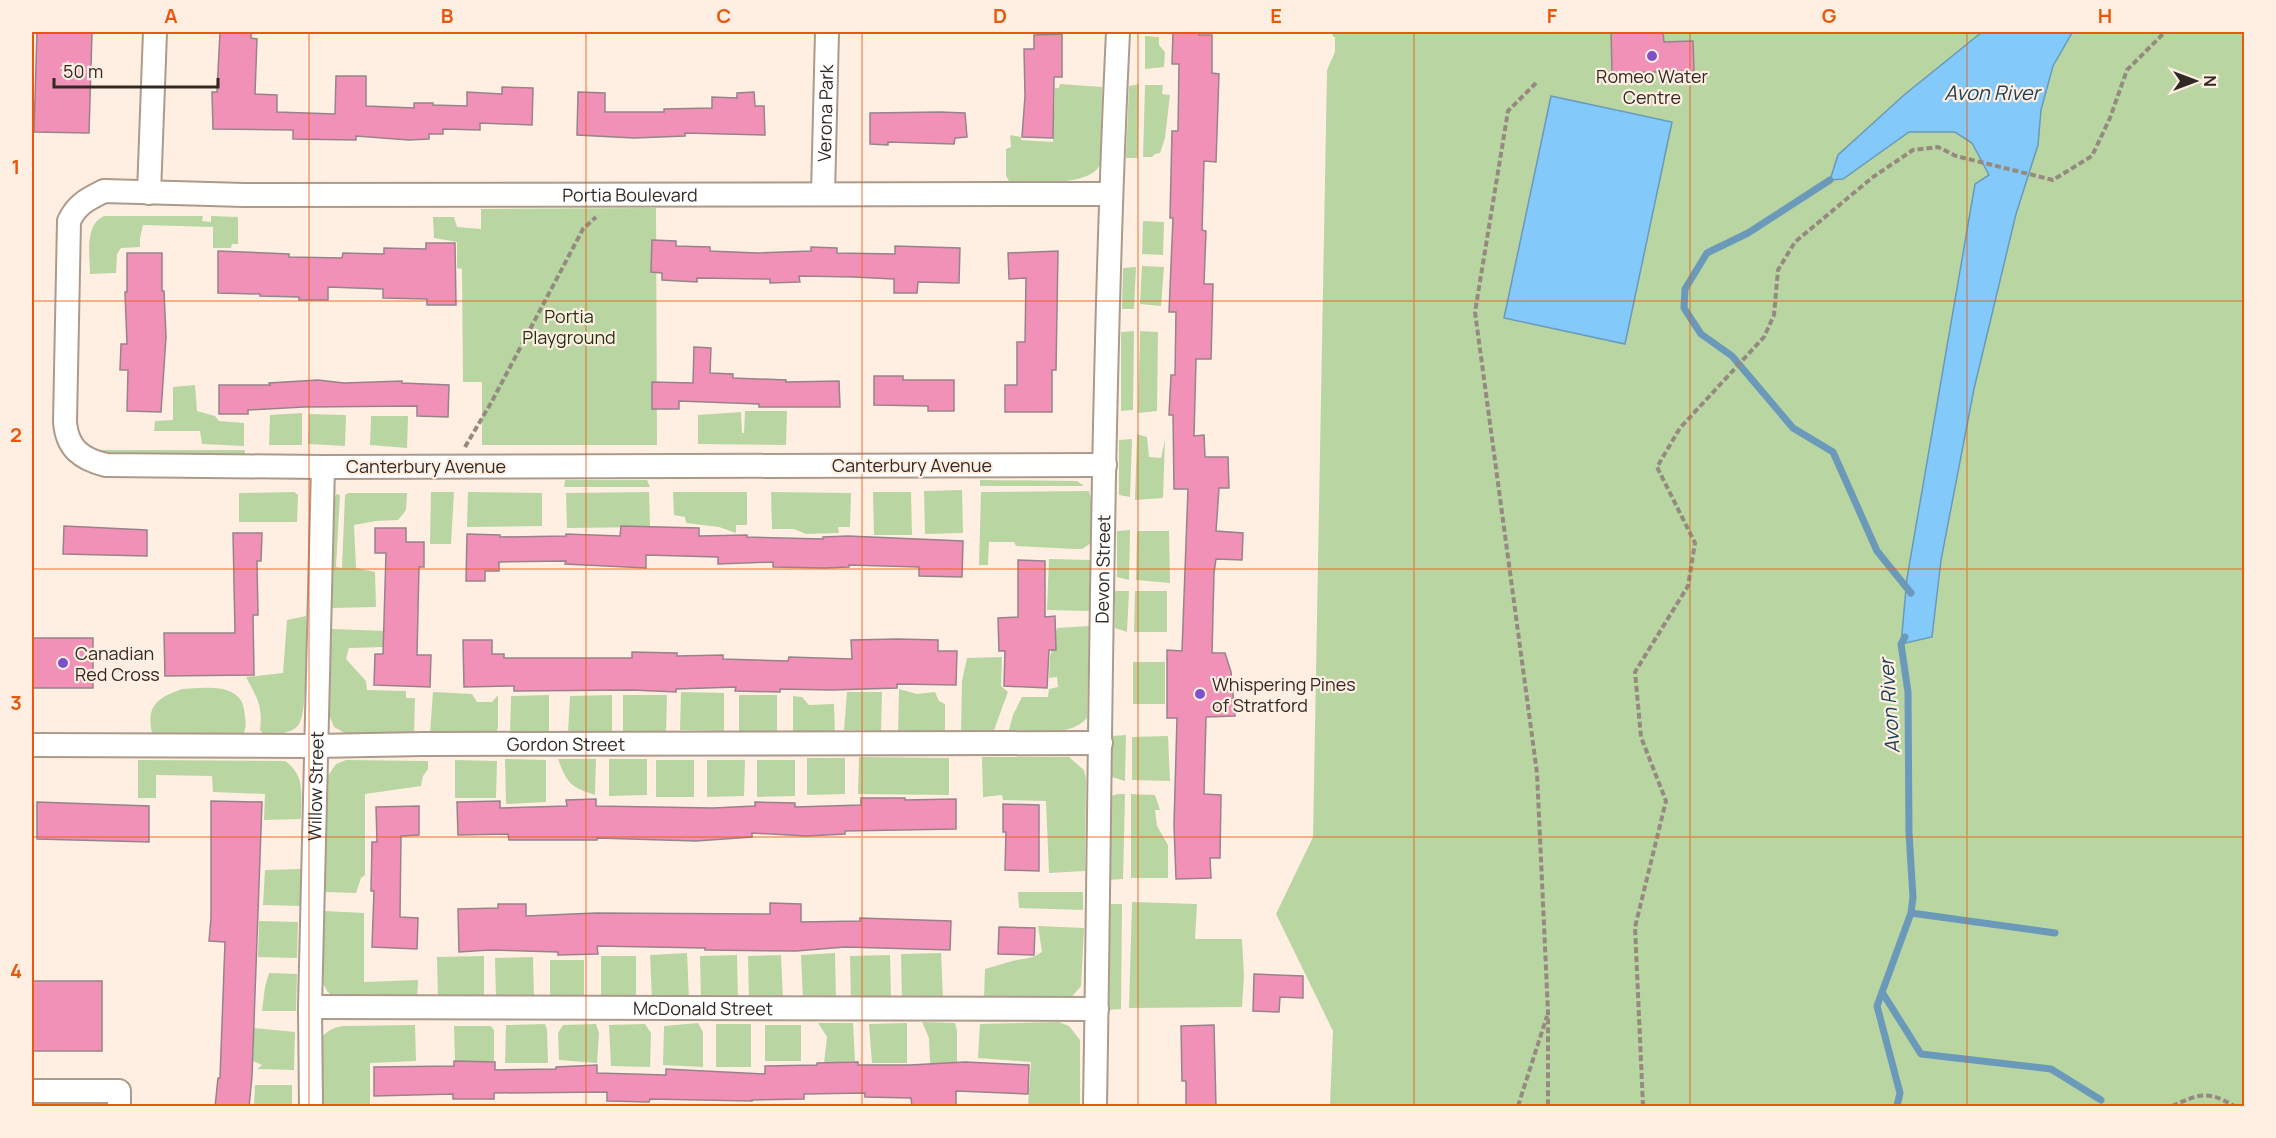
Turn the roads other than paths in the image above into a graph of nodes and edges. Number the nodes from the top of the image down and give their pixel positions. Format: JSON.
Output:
{"nodes":[{"id":1,"x":155,"y":32,"type":"edge"},
{"id":2,"x":827,"y":32,"type":"edge"},
{"id":3,"x":1118,"y":32,"type":"edge"},
{"id":4,"x":149,"y":193,"type":"junction"},
{"id":5,"x":823,"y":194,"type":"junction"},
{"id":6,"x":1111,"y":194,"type":"junction"},
{"id":7,"x":1105,"y":465,"type":"junction"},
{"id":8,"x":323,"y":467,"type":"junction"},
{"id":9,"x":1101,"y":743,"type":"junction"},
{"id":10,"x":32,"y":745,"type":"edge"},
{"id":11,"x":315,"y":746,"type":"junction"},
{"id":12,"x":310,"y":1007,"type":"junction"},
{"id":13,"x":1097,"y":1009,"type":"junction"},
{"id":14,"x":32,"y":1091,"type":"edge"},
{"id":15,"x":119,"y":1107,"type":"edge"},
{"id":16,"x":310,"y":1107,"type":"edge"},
{"id":17,"x":1095,"y":1107,"type":"edge"}],
"edges":[{"from":1,"to":4,"type":"street"},
{"from":2,"to":5,"type":"street","name":"Verona Park"},
{"from":3,"to":6,"type":"street","name":"Devon Street"},
{"from":4,"to":5,"type":"street","name":"Portia Boulevard"},
{"from":4,"to":8,"type":"street","name":"Canterbury Avenue"},
{"from":5,"to":6,"type":"street","name":"Portia Boulevard"},
{"from":6,"to":7,"type":"street","name":"Devon Street"},
{"from":7,"to":8,"type":"street","name":"Canterbury Avenue"},
{"from":7,"to":9,"type":"street","name":"Devon Street"},
{"from":8,"to":11,"type":"street","name":"Willow Street"},
{"from":9,"to":11,"type":"street","name":"Gordon Street"},
{"from":9,"to":13,"type":"street","name":"Devon Street"},
{"from":10,"to":11,"type":"street","name":"Gordon Street"},
{"from":11,"to":12,"type":"street","name":"Willow Street"},
{"from":12,"to":13,"type":"street","name":"McDonald Street"},
{"from":12,"to":16,"type":"street","name":"Willow Street"},
{"from":13,"to":17,"type":"street","name":"Devon Street"},
{"from":14,"to":15,"type":"street"}]}
